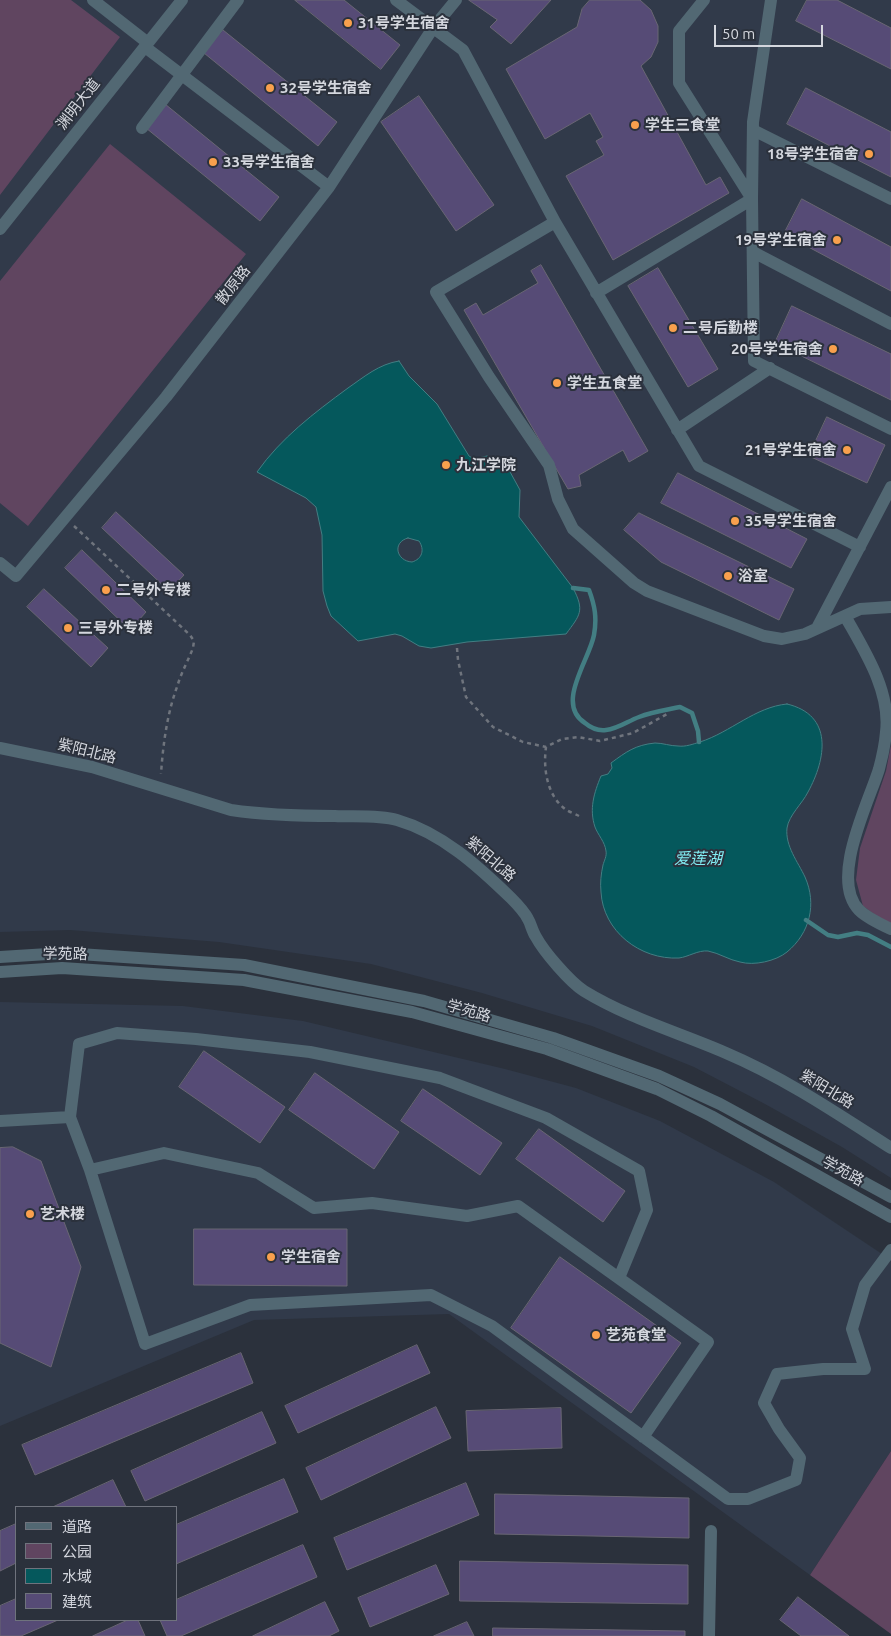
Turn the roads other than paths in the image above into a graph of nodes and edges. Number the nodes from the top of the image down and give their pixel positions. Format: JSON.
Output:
{"nodes":[{"id":1,"x":93,"y":0,"type":"edge"},
{"id":2,"x":182,"y":0,"type":"edge"},
{"id":3,"x":238,"y":0,"type":"edge"},
{"id":4,"x":396,"y":0,"type":"edge"},
{"id":5,"x":456,"y":0,"type":"edge"},
{"id":6,"x":704,"y":0,"type":"edge"},
{"id":7,"x":771,"y":0,"type":"edge"},
{"id":8,"x":433,"y":28,"type":"junction"},
{"id":9,"x":146,"y":45,"type":"junction"},
{"id":10,"x":182,"y":75,"type":"junction"},
{"id":11,"x":142,"y":128,"type":"dead end"},
{"id":12,"x":753,"y":130,"type":"junction"},
{"id":13,"x":329,"y":187,"type":"junction"},
{"id":14,"x":752,"y":199,"type":"junction"},
{"id":15,"x":891,"y":199,"type":"edge"},
{"id":16,"x":555,"y":222,"type":"junction"},
{"id":17,"x":0,"y":229,"type":"edge"},
{"id":18,"x":753,"y":252,"type":"junction"},
{"id":19,"x":596,"y":292,"type":"junction"},
{"id":20,"x":891,"y":324,"type":"edge"},
{"id":21,"x":770,"y":368,"type":"junction"},
{"id":22,"x":891,"y":429,"type":"edge"},
{"id":23,"x":677,"y":430,"type":"junction"},
{"id":24,"x":891,"y":488,"type":"edge"},
{"id":25,"x":860,"y":547,"type":"junction"},
{"id":26,"x":0,"y":563,"type":"edge"},
{"id":27,"x":891,"y":607,"type":"edge"},
{"id":28,"x":845,"y":616,"type":"junction"},
{"id":29,"x":817,"y":628,"type":"junction"},
{"id":30,"x":0,"y":748,"type":"edge"},
{"id":31,"x":891,"y":929,"type":"edge"},
{"id":32,"x":0,"y":957,"type":"edge"},
{"id":33,"x":0,"y":972,"type":"edge"},
{"id":34,"x":70,"y":1117,"type":"junction"},
{"id":35,"x":0,"y":1121,"type":"edge"},
{"id":36,"x":891,"y":1148,"type":"edge"},
{"id":37,"x":90,"y":1170,"type":"junction"},
{"id":38,"x":891,"y":1197,"type":"edge"},
{"id":39,"x":891,"y":1217,"type":"edge"},
{"id":40,"x":891,"y":1250,"type":"edge"},
{"id":41,"x":619,"y":1278,"type":"junction"},
{"id":42,"x":643,"y":1437,"type":"junction"},
{"id":43,"x":711,"y":1531,"type":"dead end"},
{"id":44,"x":709,"y":1636,"type":"edge"}],
"edges":[{"from":1,"to":9,"type":"street"},
{"from":2,"to":9,"type":"street","name":"渊明大道"},
{"from":3,"to":10,"type":"street"},
{"from":4,"to":8,"type":"street"},
{"from":5,"to":8,"type":"street","name":"散原路"},
{"from":6,"to":14,"type":"street"},
{"from":7,"to":12,"type":"street"},
{"from":8,"to":13,"type":"street","name":"散原路"},
{"from":8,"to":16,"type":"street"},
{"from":9,"to":10,"type":"street"},
{"from":9,"to":17,"type":"street","name":"渊明大道"},
{"from":10,"to":11,"type":"street"},
{"from":10,"to":13,"type":"street"},
{"from":12,"to":14,"type":"street"},
{"from":12,"to":15,"type":"street"},
{"from":13,"to":26,"type":"street","name":"散原路"},
{"from":14,"to":18,"type":"street"},
{"from":14,"to":19,"type":"street"},
{"from":16,"to":19,"type":"street"},
{"from":16,"to":29,"type":"street"},
{"from":18,"to":20,"type":"street"},
{"from":18,"to":21,"type":"street"},
{"from":19,"to":23,"type":"street"},
{"from":21,"to":22,"type":"street"},
{"from":21,"to":23,"type":"street"},
{"from":23,"to":25,"type":"street"},
{"from":24,"to":25,"type":"street"},
{"from":25,"to":29,"type":"street"},
{"from":27,"to":28,"type":"street"},
{"from":28,"to":29,"type":"street"},
{"from":28,"to":31,"type":"street"},
{"from":30,"to":36,"type":"street","name":"紫阳北路"},
{"from":32,"to":38,"type":"street","name":"学苑路"},
{"from":33,"to":39,"type":"street","name":"学苑路"},
{"from":34,"to":35,"type":"street"},
{"from":34,"to":37,"type":"street"},
{"from":34,"to":41,"type":"street"},
{"from":37,"to":41,"type":"street"},
{"from":37,"to":42,"type":"street"},
{"from":40,"to":42,"type":"street"},
{"from":41,"to":42,"type":"street"},
{"from":43,"to":44,"type":"street"}]}
